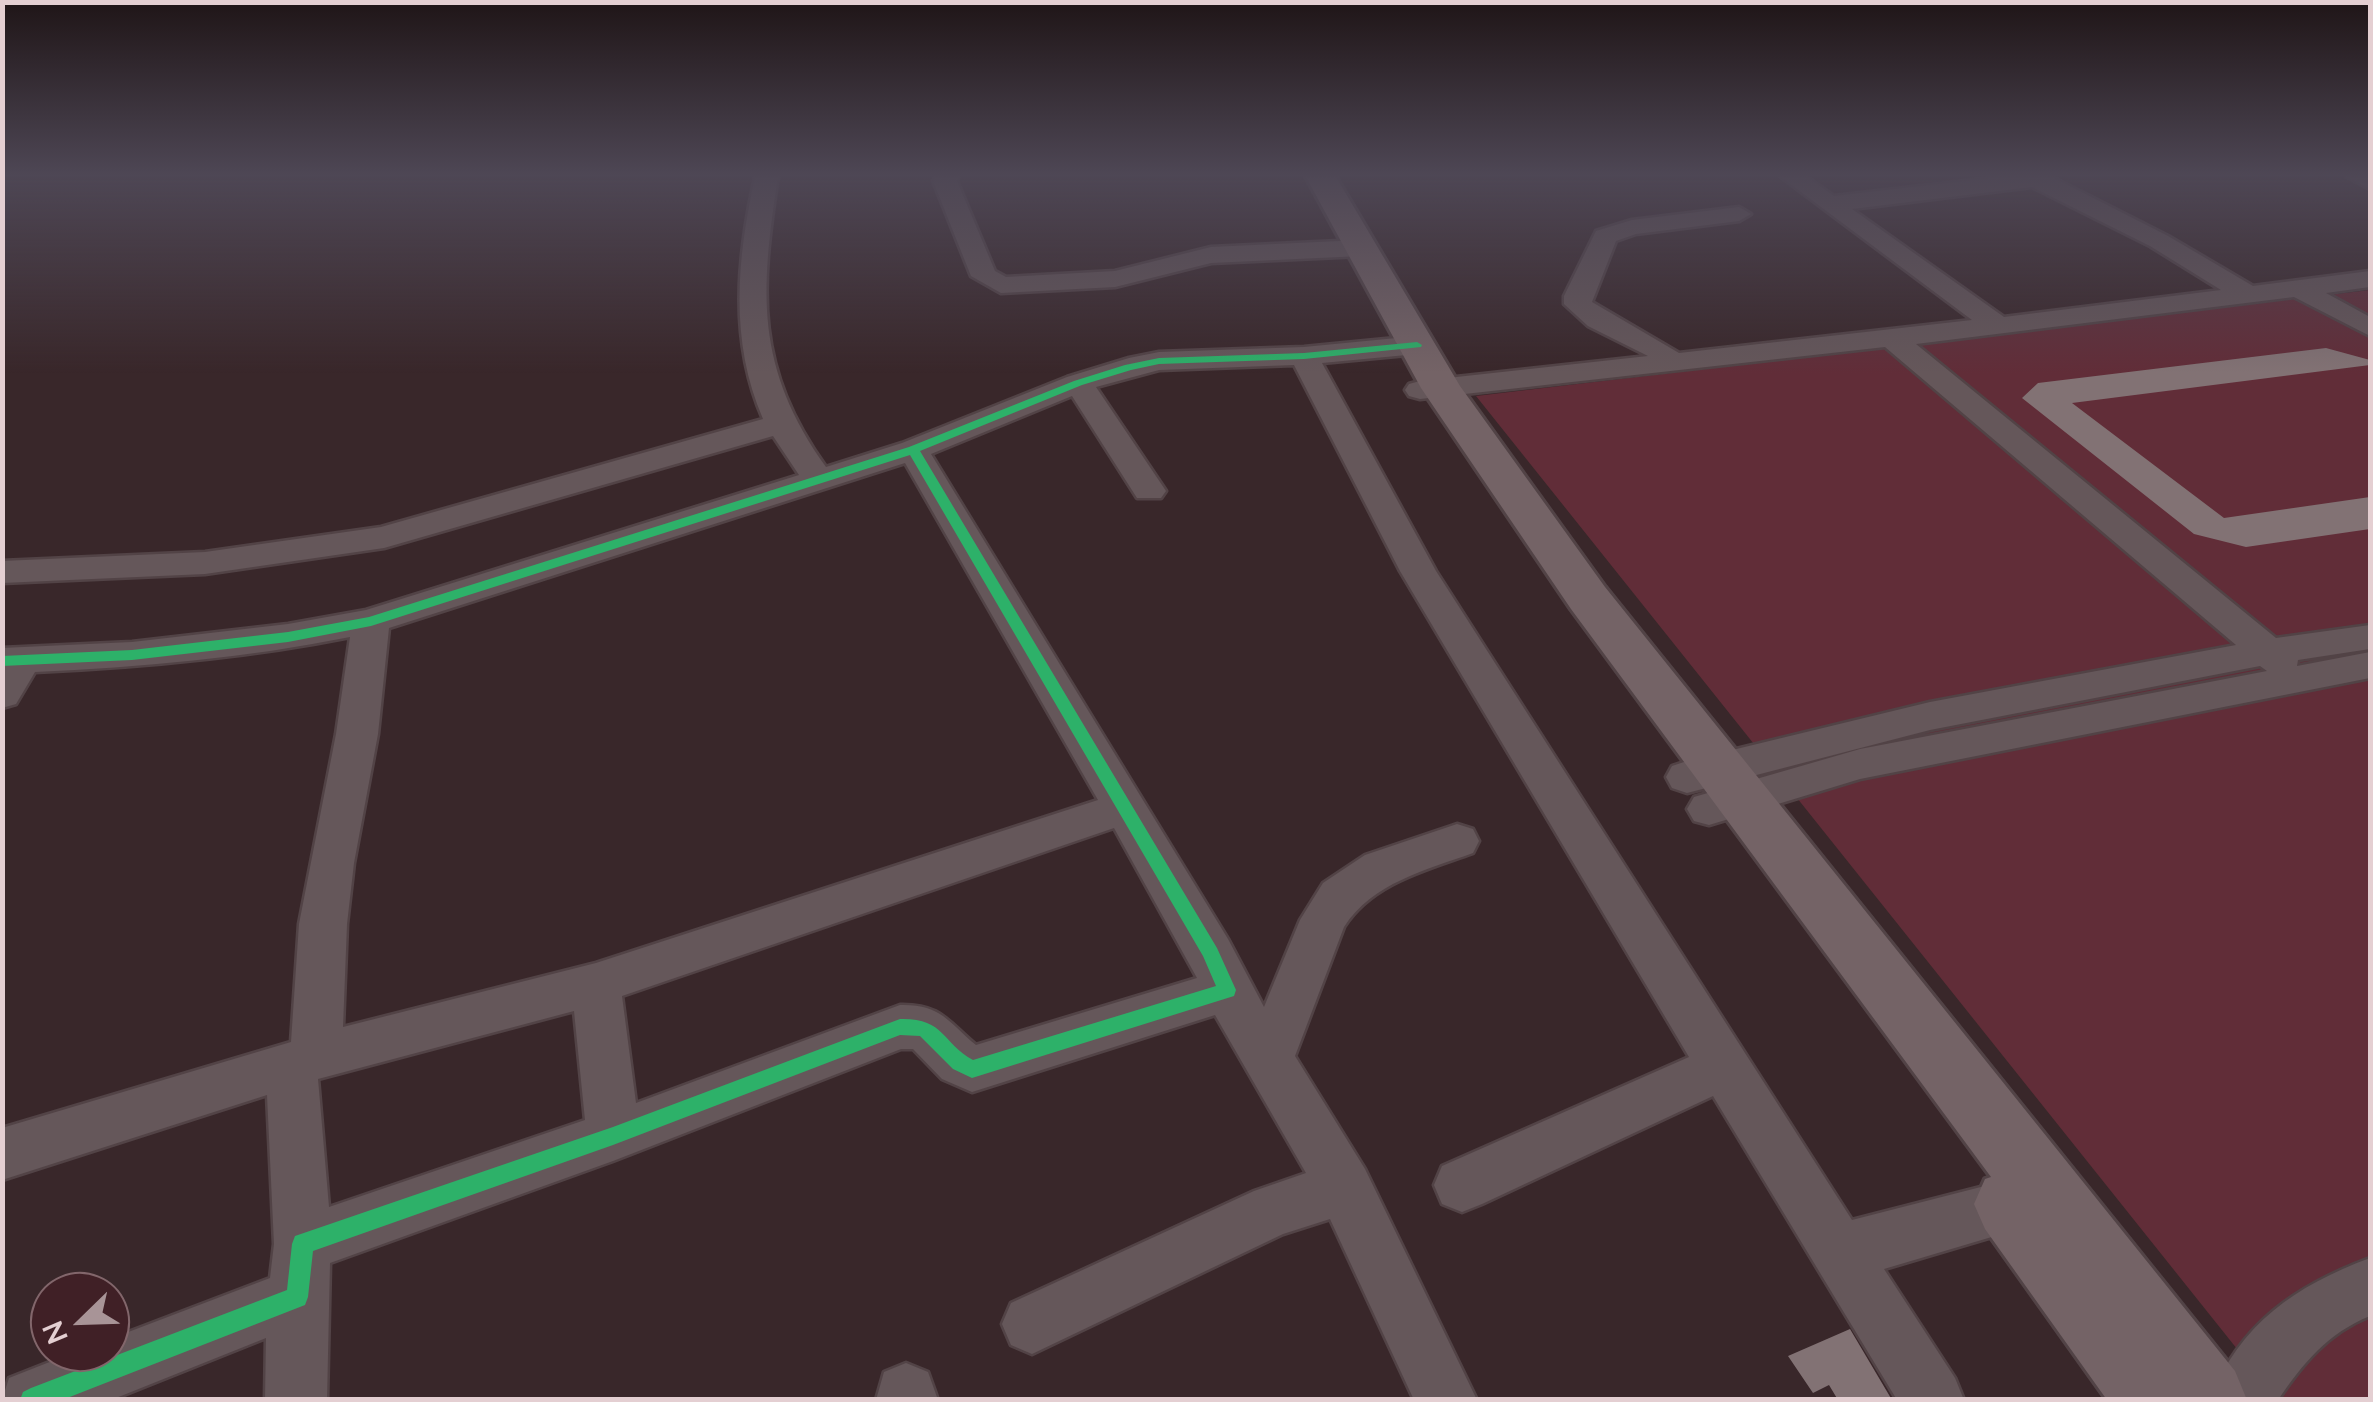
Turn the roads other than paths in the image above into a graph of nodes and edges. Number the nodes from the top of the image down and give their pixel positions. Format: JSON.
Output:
{"nodes":[{"id":1,"x":756,"y":242,"type":"edge"},
{"id":2,"x":971,"y":242,"type":"edge"},
{"id":3,"x":1347,"y":242,"type":"edge"},
{"id":4,"x":1348,"y":242,"type":"edge"},
{"id":5,"x":1601,"y":242,"type":"edge"},
{"id":6,"x":1882,"y":242,"type":"edge"},
{"id":7,"x":2161,"y":242,"type":"edge"},
{"id":8,"x":1351,"y":249,"type":"junction"},
{"id":9,"x":2370,"y":279,"type":"edge"},
{"id":10,"x":2296,"y":287,"type":"junction"},
{"id":11,"x":2246,"y":293,"type":"junction"},
{"id":12,"x":1998,"y":326,"type":"junction"},
{"id":13,"x":2370,"y":328,"type":"edge"},
{"id":14,"x":1892,"y":338,"type":"junction"},
{"id":15,"x":1312,"y":356,"type":"junction"},
{"id":16,"x":1670,"y":360,"type":"junction"},
{"id":17,"x":1406,"y":364,"type":"junction"},
{"id":18,"x":1078,"y":383,"type":"junction"},
{"id":19,"x":789,"y":436,"type":"junction"},
{"id":20,"x":913,"y":450,"type":"junction"},
{"id":21,"x":819,"y":480,"type":"junction"},
{"id":22,"x":1149,"y":491,"type":"dead end"},
{"id":23,"x":2,"y":572,"type":"edge"},
{"id":24,"x":371,"y":621,"type":"junction"},
{"id":25,"x":2370,"y":637,"type":"edge"},
{"id":26,"x":2267,"y":652,"type":"junction"},
{"id":27,"x":13,"y":660,"type":"edge"},
{"id":28,"x":2370,"y":665,"type":"edge"},
{"id":29,"x":2299,"y":678,"type":"junction"},
{"id":30,"x":2,"y":694,"type":"edge"},
{"id":31,"x":1715,"y":790,"type":"junction"},
{"id":32,"x":1124,"y":808,"type":"junction"},
{"id":33,"x":1457,"y":841,"type":"dead end"},
{"id":34,"x":596,"y":984,"type":"junction"},
{"id":35,"x":1227,"y":990,"type":"junction"},
{"id":36,"x":1268,"y":1059,"type":"junction"},
{"id":37,"x":304,"y":1061,"type":"junction"},
{"id":38,"x":1724,"y":1066,"type":"junction"},
{"id":39,"x":613,"y":1136,"type":"junction"},
{"id":40,"x":2,"y":1154,"type":"edge"},
{"id":41,"x":1462,"y":1185,"type":"dead end"},
{"id":42,"x":1345,"y":1188,"type":"junction"},
{"id":43,"x":2012,"y":1206,"type":"junction"},
{"id":44,"x":1841,"y":1252,"type":"junction"},
{"id":45,"x":300,"y":1271,"type":"junction"},
{"id":46,"x":2370,"y":1288,"type":"edge"},
{"id":47,"x":1032,"y":1324,"type":"dead end"},
{"id":48,"x":32,"y":1400,"type":"edge"},
{"id":49,"x":296,"y":1400,"type":"edge"},
{"id":50,"x":1446,"y":1400,"type":"edge"},
{"id":51,"x":1933,"y":1400,"type":"edge"},
{"id":52,"x":2156,"y":1400,"type":"edge"},
{"id":53,"x":2206,"y":1400,"type":"edge"},
{"id":54,"x":2240,"y":1400,"type":"edge"}],
"edges":[{"from":1,"to":19,"type":"street"},
{"from":2,"to":8,"type":"street"},
{"from":3,"to":8,"type":"main road"},
{"from":4,"to":8,"type":"main road"},
{"from":5,"to":16,"type":"street"},
{"from":6,"to":12,"type":"street"},
{"from":7,"to":11,"type":"street"},
{"from":8,"to":17,"type":"main road"},
{"from":9,"to":10,"type":"street"},
{"from":10,"to":11,"type":"street"},
{"from":10,"to":13,"type":"street"},
{"from":11,"to":12,"type":"street"},
{"from":12,"to":14,"type":"street"},
{"from":14,"to":16,"type":"street"},
{"from":14,"to":26,"type":"street"},
{"from":15,"to":17,"type":"street"},
{"from":15,"to":18,"type":"street"},
{"from":15,"to":38,"type":"street"},
{"from":16,"to":17,"type":"street"},
{"from":17,"to":31,"type":"main road"},
{"from":18,"to":20,"type":"street"},
{"from":18,"to":22,"type":"street"},
{"from":19,"to":21,"type":"street"},
{"from":19,"to":23,"type":"street"},
{"from":20,"to":21,"type":"street"},
{"from":20,"to":32,"type":"street"},
{"from":21,"to":24,"type":"street"},
{"from":24,"to":27,"type":"street"},
{"from":24,"to":37,"type":"street"},
{"from":25,"to":26,"type":"street"},
{"from":26,"to":29,"type":"street"},
{"from":26,"to":31,"type":"street"},
{"from":27,"to":30,"type":"street"},
{"from":28,"to":29,"type":"street"},
{"from":29,"to":31,"type":"street"},
{"from":31,"to":43,"type":"main road"},
{"from":31,"to":53,"type":"main road"},
{"from":32,"to":34,"type":"street"},
{"from":32,"to":35,"type":"street"},
{"from":33,"to":36,"type":"street"},
{"from":34,"to":37,"type":"street"},
{"from":34,"to":39,"type":"street"},
{"from":35,"to":36,"type":"street"},
{"from":35,"to":39,"type":"street"},
{"from":36,"to":42,"type":"street"},
{"from":37,"to":40,"type":"street"},
{"from":37,"to":45,"type":"street"},
{"from":38,"to":41,"type":"street"},
{"from":38,"to":44,"type":"street"},
{"from":39,"to":45,"type":"street"},
{"from":42,"to":47,"type":"street"},
{"from":42,"to":50,"type":"street"},
{"from":43,"to":44,"type":"street"},
{"from":43,"to":52,"type":"main road"},
{"from":44,"to":51,"type":"street"},
{"from":45,"to":48,"type":"street"},
{"from":45,"to":49,"type":"street"},
{"from":46,"to":54,"type":"street"}]}
